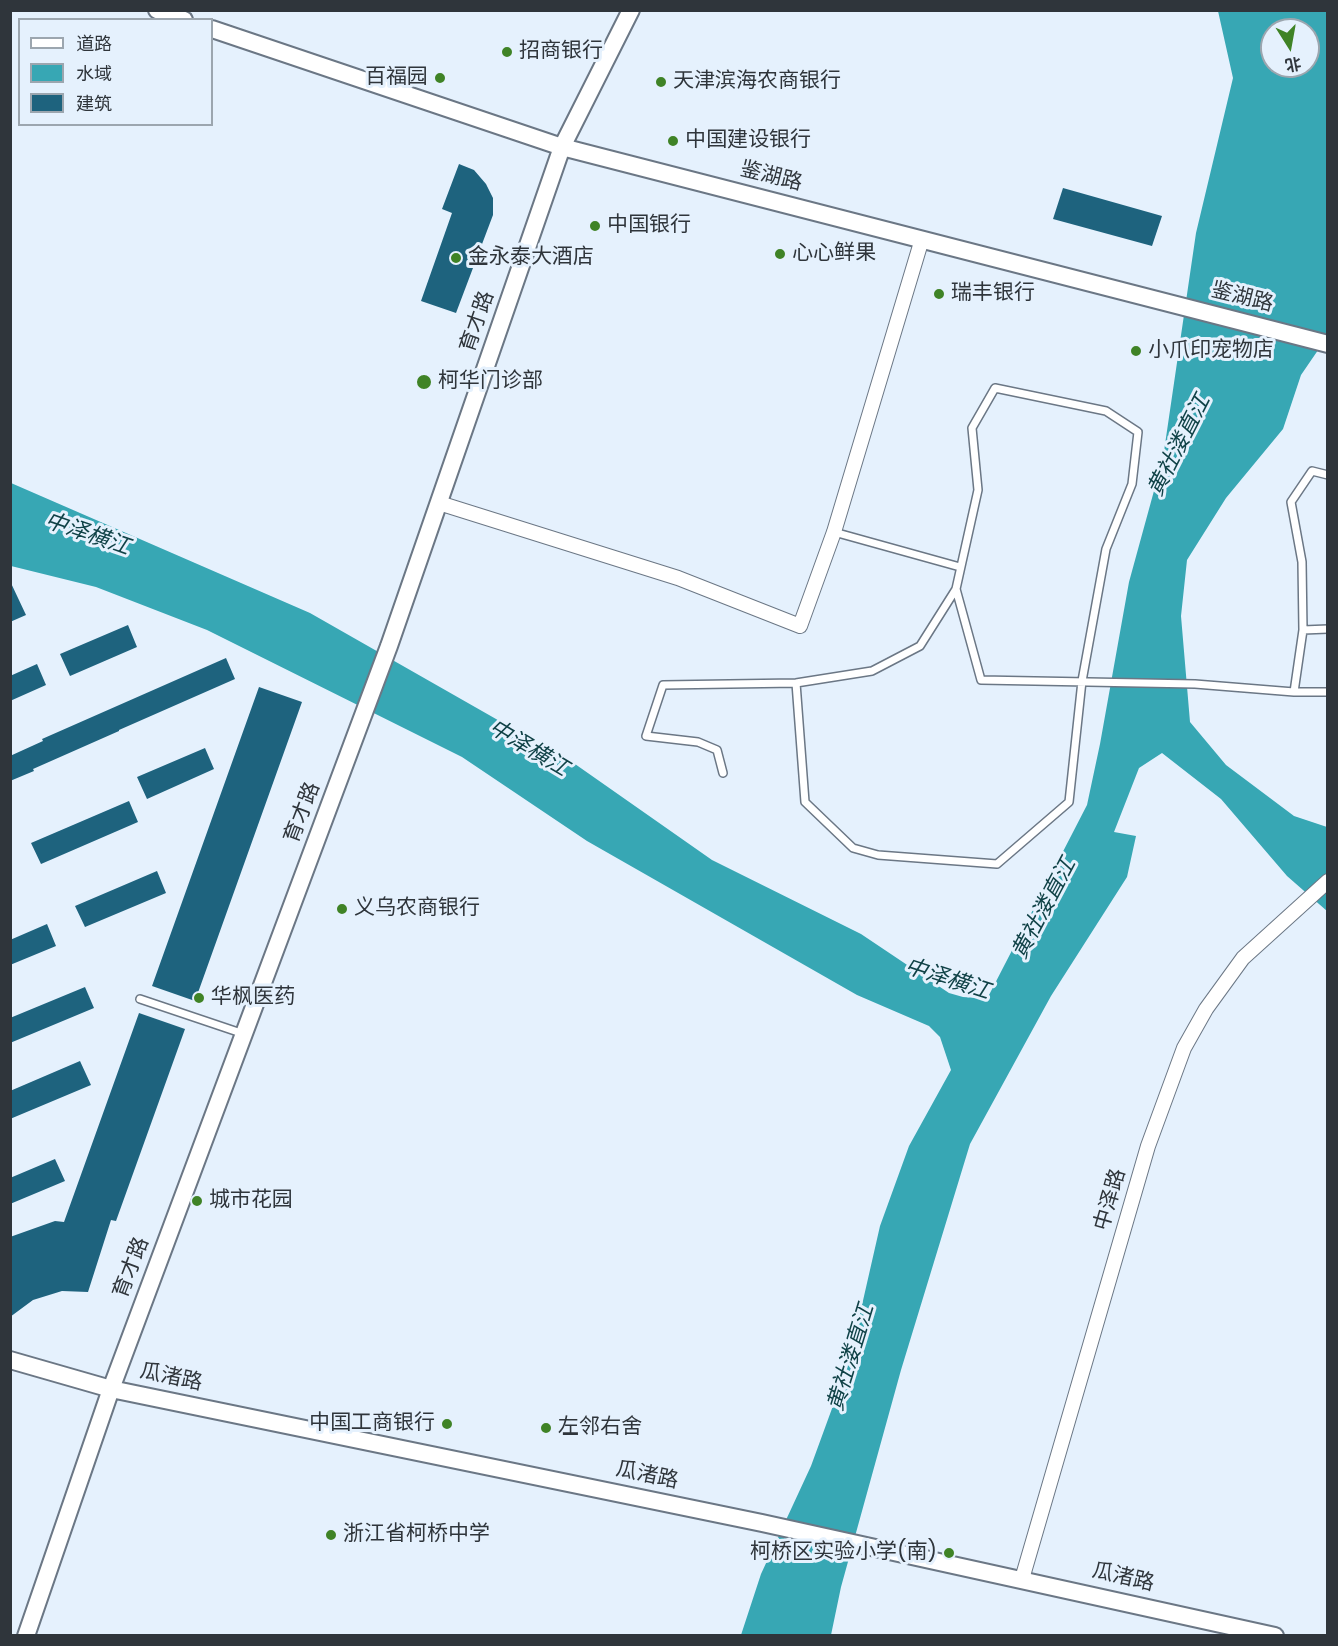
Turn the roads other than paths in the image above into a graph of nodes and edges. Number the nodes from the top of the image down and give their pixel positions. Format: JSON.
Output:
{"nodes":[{"id":1,"x":157,"y":10,"type":"edge"},
{"id":2,"x":631,"y":10,"type":"edge"},
{"id":3,"x":179,"y":18,"type":"edge"},
{"id":4,"x":213,"y":29,"type":"edge"},
{"id":5,"x":562,"y":147,"type":"junction"},
{"id":6,"x":922,"y":239,"type":"junction"},
{"id":7,"x":1328,"y":344,"type":"edge"},
{"id":8,"x":1328,"y":475,"type":"edge"},
{"id":9,"x":440,"y":503,"type":"junction"},
{"id":10,"x":834,"y":532,"type":"junction"},
{"id":11,"x":960,"y":567,"type":"junction"},
{"id":12,"x":956,"y":589,"type":"junction"},
{"id":13,"x":1328,"y":629,"type":"edge"},
{"id":14,"x":1304,"y":630,"type":"junction"},
{"id":15,"x":1083,"y":681,"type":"junction"},
{"id":16,"x":796,"y":683,"type":"junction"},
{"id":17,"x":1294,"y":692,"type":"junction"},
{"id":18,"x":1328,"y":693,"type":"edge"},
{"id":19,"x":723,"y":773,"type":"dead end"},
{"id":20,"x":1328,"y":881,"type":"edge"},
{"id":21,"x":140,"y":999,"type":"dead end"},
{"id":22,"x":244,"y":1035,"type":"junction"},
{"id":23,"x":10,"y":1360,"type":"edge"},
{"id":24,"x":111,"y":1389,"type":"junction"},
{"id":25,"x":1022,"y":1579,"type":"junction"},
{"id":26,"x":26,"y":1635,"type":"edge"},
{"id":27,"x":1275,"y":1635,"type":"edge"}],
"edges":[{"from":1,"to":3,"type":"street"},
{"from":2,"to":5,"type":"street","name":"育才路"},
{"from":4,"to":5,"type":"street","name":"鉴湖路"},
{"from":5,"to":6,"type":"street","name":"鉴湖路"},
{"from":5,"to":9,"type":"street","name":"育才路"},
{"from":6,"to":7,"type":"street","name":"鉴湖路"},
{"from":6,"to":10,"type":"street"},
{"from":8,"to":14,"type":"lane"},
{"from":9,"to":10,"type":"street"},
{"from":9,"to":22,"type":"street","name":"育才路"},
{"from":10,"to":11,"type":"lane"},
{"from":11,"to":12,"type":"lane"},
{"from":11,"to":15,"type":"lane"},
{"from":12,"to":15,"type":"lane"},
{"from":12,"to":16,"type":"lane"},
{"from":13,"to":14,"type":"lane"},
{"from":14,"to":17,"type":"lane"},
{"from":15,"to":16,"type":"lane"},
{"from":15,"to":17,"type":"lane"},
{"from":16,"to":19,"type":"lane"},
{"from":17,"to":18,"type":"lane"},
{"from":20,"to":25,"type":"street","name":"中泽路"},
{"from":21,"to":22,"type":"lane"},
{"from":22,"to":24,"type":"street","name":"育才路"},
{"from":23,"to":24,"type":"street","name":"瓜渚路"},
{"from":24,"to":25,"type":"street","name":"瓜渚路"},
{"from":24,"to":26,"type":"street","name":"育才路"},
{"from":25,"to":27,"type":"street","name":"瓜渚路"}]}
